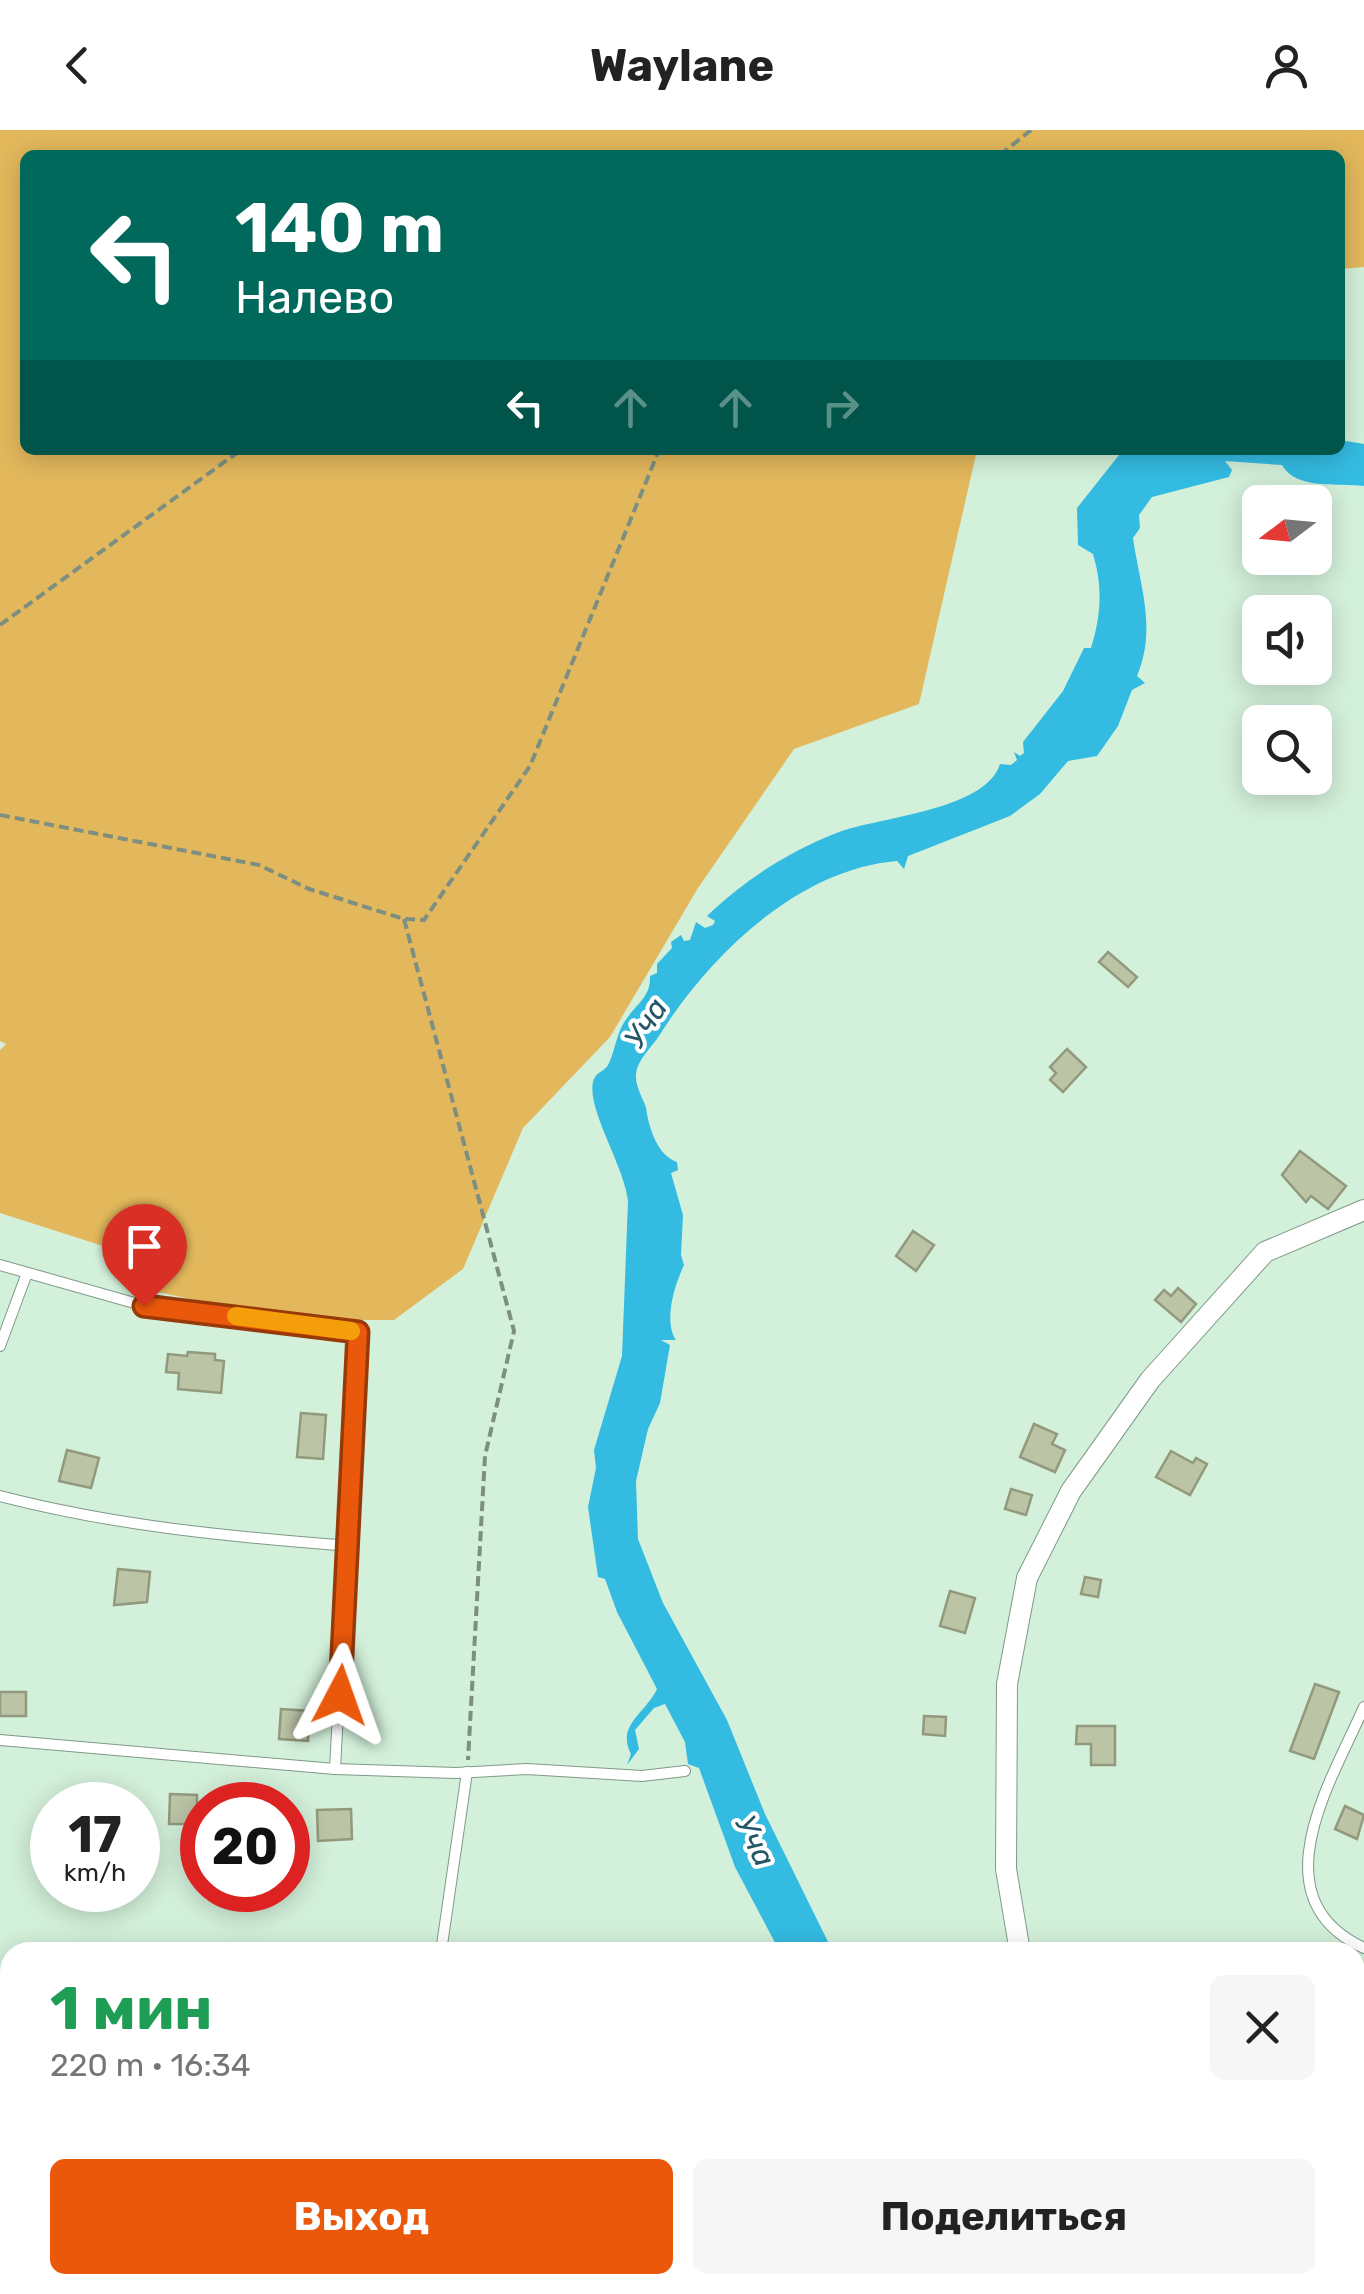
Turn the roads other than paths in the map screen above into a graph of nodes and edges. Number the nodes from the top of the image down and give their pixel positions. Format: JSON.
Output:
{"nodes":[{"id":1,"x":1364,"y":1210,"type":"edge"},
{"id":2,"x":0,"y":1266,"type":"edge"},
{"id":3,"x":27,"y":1273,"type":"junction"},
{"id":4,"x":0,"y":1346,"type":"edge"},
{"id":5,"x":0,"y":1496,"type":"edge"},
{"id":6,"x":350,"y":1546,"type":"junction"},
{"id":7,"x":1364,"y":1707,"type":"edge"},
{"id":8,"x":0,"y":1740,"type":"edge"},
{"id":9,"x":335,"y":1769,"type":"junction"},
{"id":10,"x":685,"y":1771,"type":"dead end"},
{"id":11,"x":468,"y":1772,"type":"junction"},
{"id":12,"x":442,"y":1942,"type":"edge"},
{"id":13,"x":1018,"y":1942,"type":"edge"},
{"id":14,"x":1355,"y":1942,"type":"edge"}],
"edges":[{"from":1,"to":13,"type":"street"},
{"from":2,"to":3,"type":"lane"},
{"from":3,"to":4,"type":"lane"},
{"from":3,"to":6,"type":"lane"},
{"from":5,"to":6,"type":"lane"},
{"from":6,"to":9,"type":"lane"},
{"from":7,"to":14,"type":"lane"},
{"from":8,"to":9,"type":"lane"},
{"from":9,"to":11,"type":"lane"},
{"from":10,"to":11,"type":"lane"},
{"from":11,"to":12,"type":"lane"}]}
